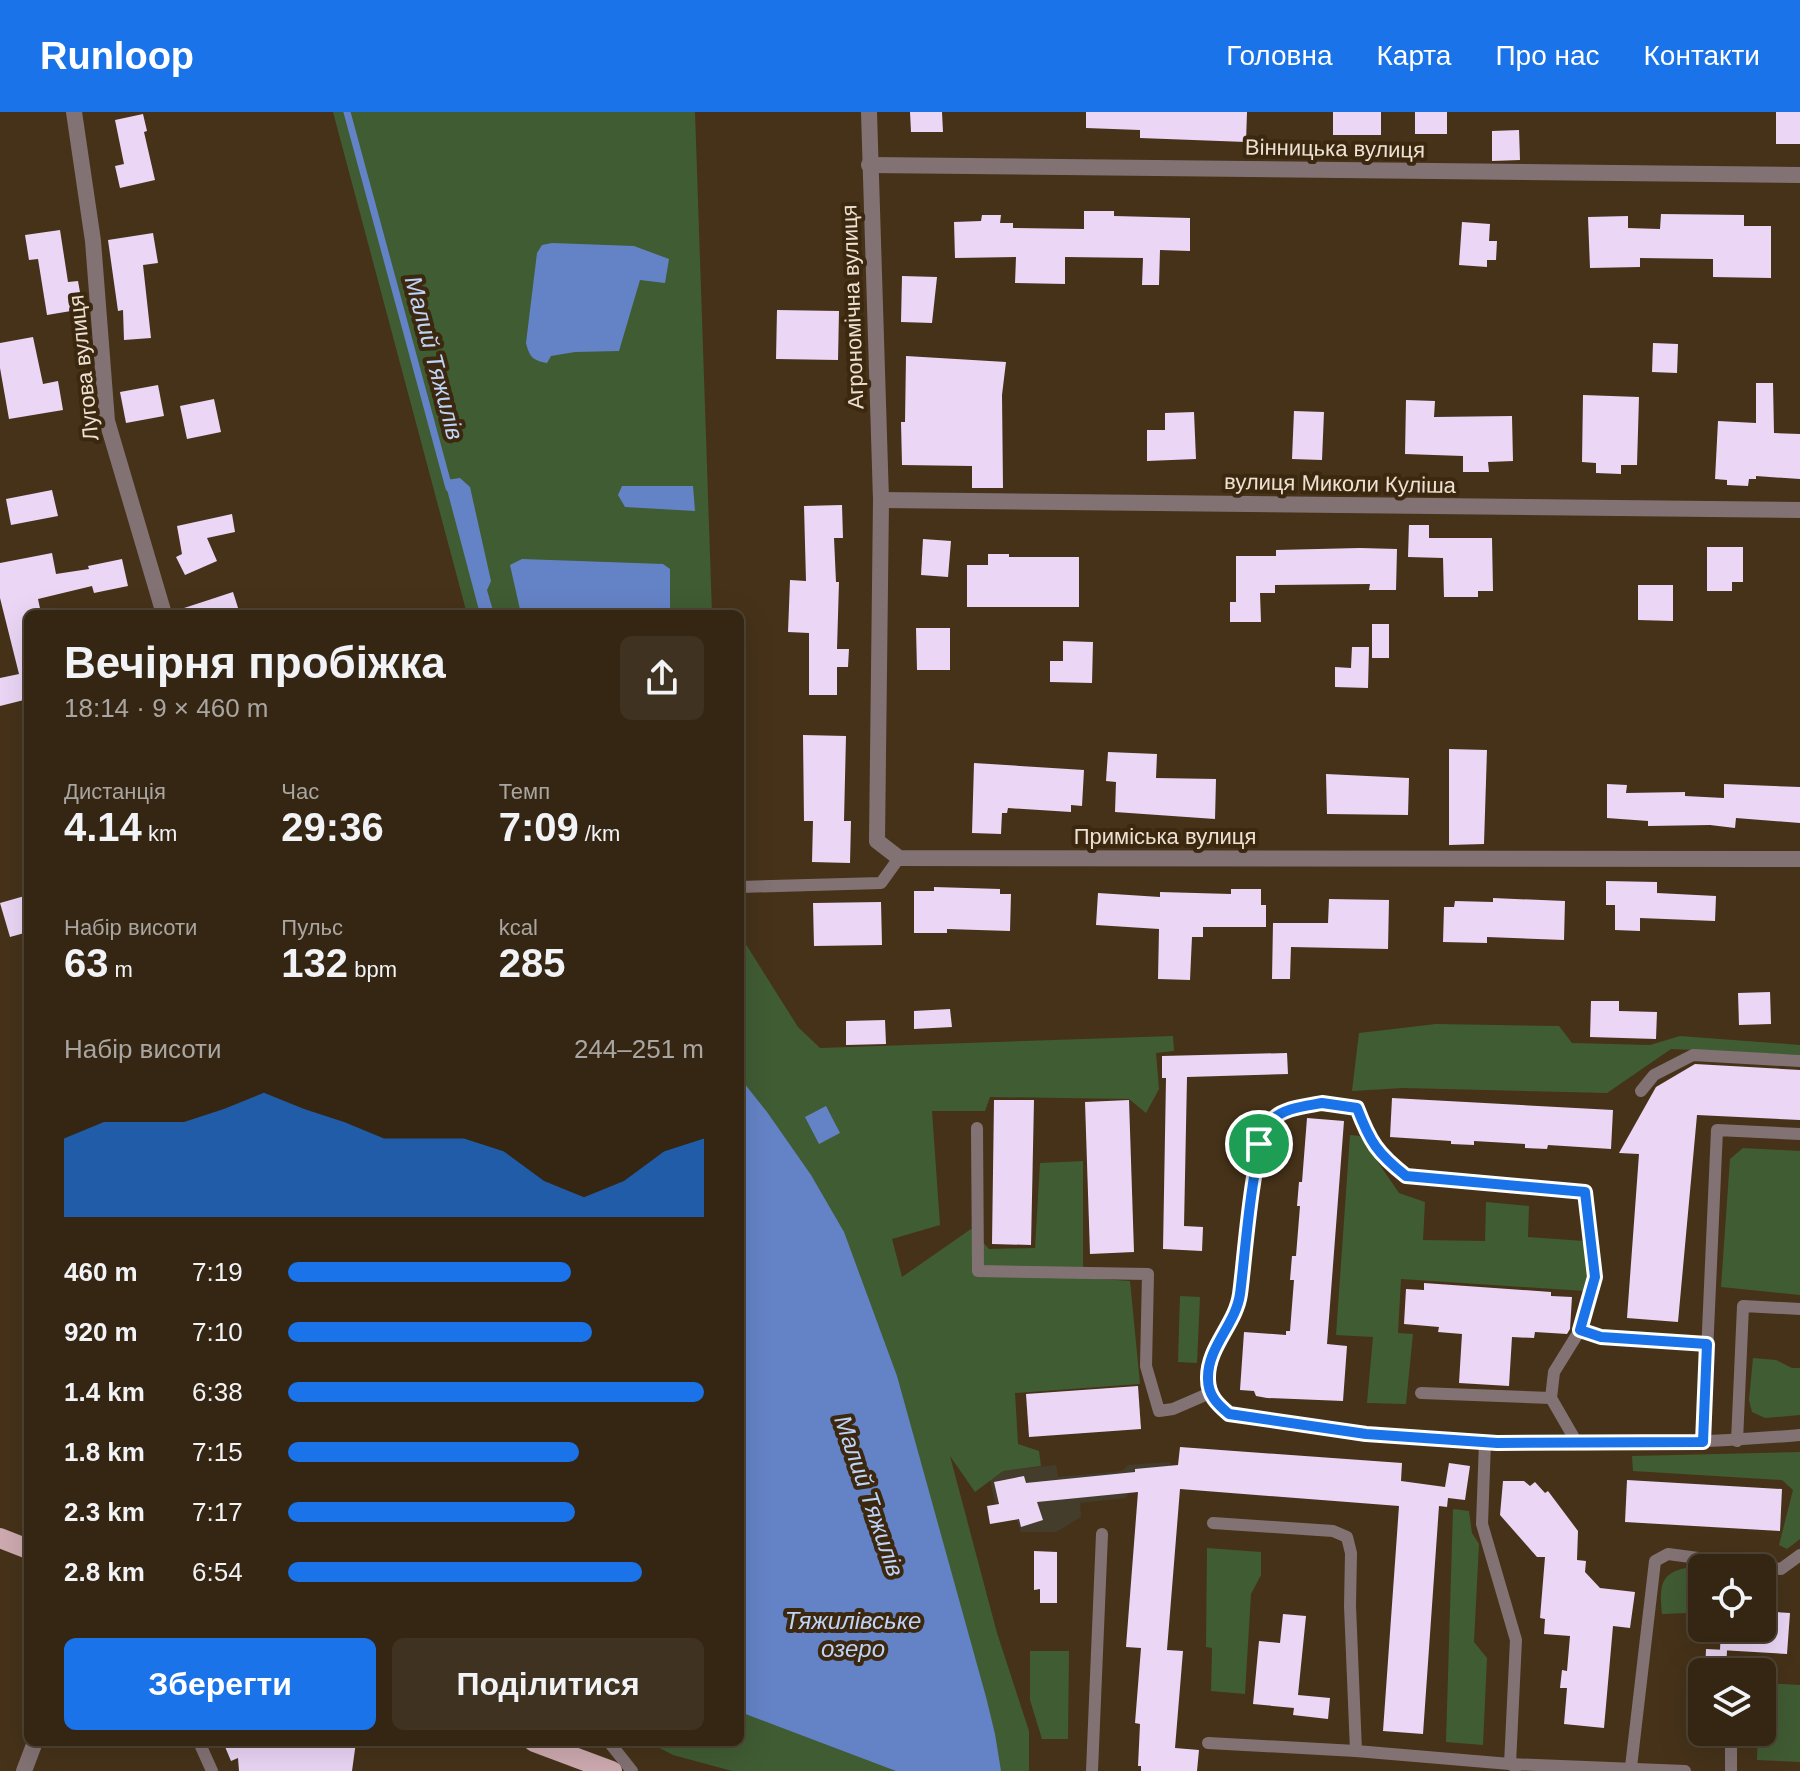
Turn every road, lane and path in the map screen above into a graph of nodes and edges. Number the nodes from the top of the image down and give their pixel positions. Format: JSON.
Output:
{"nodes":[{"id":1,"x":74,"y":112,"type":"edge"},
{"id":2,"x":869,"y":112,"type":"edge"},
{"id":3,"x":869,"y":165,"type":"junction"},
{"id":4,"x":1800,"y":175,"type":"edge"},
{"id":5,"x":881,"y":500,"type":"junction"},
{"id":6,"x":1800,"y":510,"type":"edge"},
{"id":7,"x":163,"y":610,"type":"edge"},
{"id":8,"x":899,"y":858,"type":"junction"},
{"id":9,"x":1800,"y":859,"type":"edge"},
{"id":10,"x":744,"y":887,"type":"edge"},
{"id":11,"x":1800,"y":1061,"type":"edge"},
{"id":12,"x":1641,"y":1091,"type":"dead end"},
{"id":13,"x":977,"y":1128,"type":"dead end"},
{"id":14,"x":1800,"y":1134,"type":"edge"},
{"id":15,"x":1800,"y":1309,"type":"edge"},
{"id":16,"x":1580,"y":1330,"type":"junction"},
{"id":17,"x":1707,"y":1344,"type":"junction"},
{"id":18,"x":1210,"y":1393,"type":"junction"},
{"id":19,"x":1421,"y":1393,"type":"dead end"},
{"id":20,"x":1551,"y":1398,"type":"junction"},
{"id":21,"x":1800,"y":1435,"type":"edge"},
{"id":22,"x":1737,"y":1441,"type":"junction"},
{"id":23,"x":1485,"y":1442,"type":"junction"},
{"id":24,"x":1703,"y":1442,"type":"junction"},
{"id":25,"x":1577,"y":1443,"type":"junction"},
{"id":26,"x":1213,"y":1523,"type":"dead end"},
{"id":27,"x":1102,"y":1534,"type":"dead end"},
{"id":28,"x":0,"y":1538,"type":"edge"},
{"id":29,"x":24,"y":1547,"type":"edge"},
{"id":30,"x":1800,"y":1555,"type":"edge"},
{"id":31,"x":1208,"y":1743,"type":"dead end"},
{"id":32,"x":33,"y":1746,"type":"edge"},
{"id":33,"x":201,"y":1746,"type":"edge"},
{"id":34,"x":545,"y":1746,"type":"edge"},
{"id":35,"x":612,"y":1746,"type":"edge"},
{"id":36,"x":1731,"y":1746,"type":"edge"},
{"id":37,"x":1356,"y":1751,"type":"junction"},
{"id":38,"x":1631,"y":1767,"type":"junction"},
{"id":39,"x":1516,"y":1768,"type":"edge"},
{"id":40,"x":1558,"y":1768,"type":"edge"},
{"id":41,"x":24,"y":1771,"type":"edge"},
{"id":42,"x":212,"y":1771,"type":"edge"},
{"id":43,"x":612,"y":1771,"type":"edge"},
{"id":44,"x":632,"y":1771,"type":"edge"},
{"id":45,"x":1092,"y":1771,"type":"edge"},
{"id":46,"x":1685,"y":1771,"type":"edge"},
{"id":47,"x":1731,"y":1771,"type":"edge"}],
"edges":[{"from":1,"to":7,"type":"street","name":"Лугова вулиця"},
{"from":2,"to":3,"type":"street","name":"Агрономічна вулиця"},
{"from":3,"to":4,"type":"street","name":"Вінницька вулиця"},
{"from":3,"to":5,"type":"street","name":"Агрономічна вулиця"},
{"from":5,"to":6,"type":"street","name":"вулиця Миколи Куліша"},
{"from":5,"to":8,"type":"street"},
{"from":8,"to":9,"type":"street","name":"Приміська вулиця"},
{"from":8,"to":10,"type":"lane"},
{"from":11,"to":12,"type":"lane"},
{"from":13,"to":18,"type":"lane"},
{"from":14,"to":17,"type":"lane"},
{"from":15,"to":22,"type":"lane"},
{"from":16,"to":17,"type":"lane"},
{"from":16,"to":18,"type":"lane"},
{"from":16,"to":20,"type":"lane"},
{"from":17,"to":24,"type":"lane"},
{"from":18,"to":23,"type":"lane"},
{"from":19,"to":20,"type":"lane"},
{"from":20,"to":25,"type":"lane"},
{"from":21,"to":22,"type":"lane"},
{"from":22,"to":24,"type":"lane"},
{"from":23,"to":25,"type":"lane"},
{"from":23,"to":39,"type":"lane"},
{"from":24,"to":25,"type":"lane"},
{"from":26,"to":37,"type":"lane"},
{"from":27,"to":45,"type":"lane"},
{"from":28,"to":29,"type":"main road"},
{"from":30,"to":38,"type":"lane"},
{"from":31,"to":37,"type":"lane"},
{"from":32,"to":41,"type":"street"},
{"from":33,"to":42,"type":"lane"},
{"from":34,"to":43,"type":"main road"},
{"from":35,"to":44,"type":"lane"},
{"from":36,"to":47,"type":"lane"},
{"from":37,"to":39,"type":"lane"},
{"from":38,"to":40,"type":"lane"},
{"from":38,"to":46,"type":"lane"},
{"from":39,"to":40,"type":"lane"}]}
